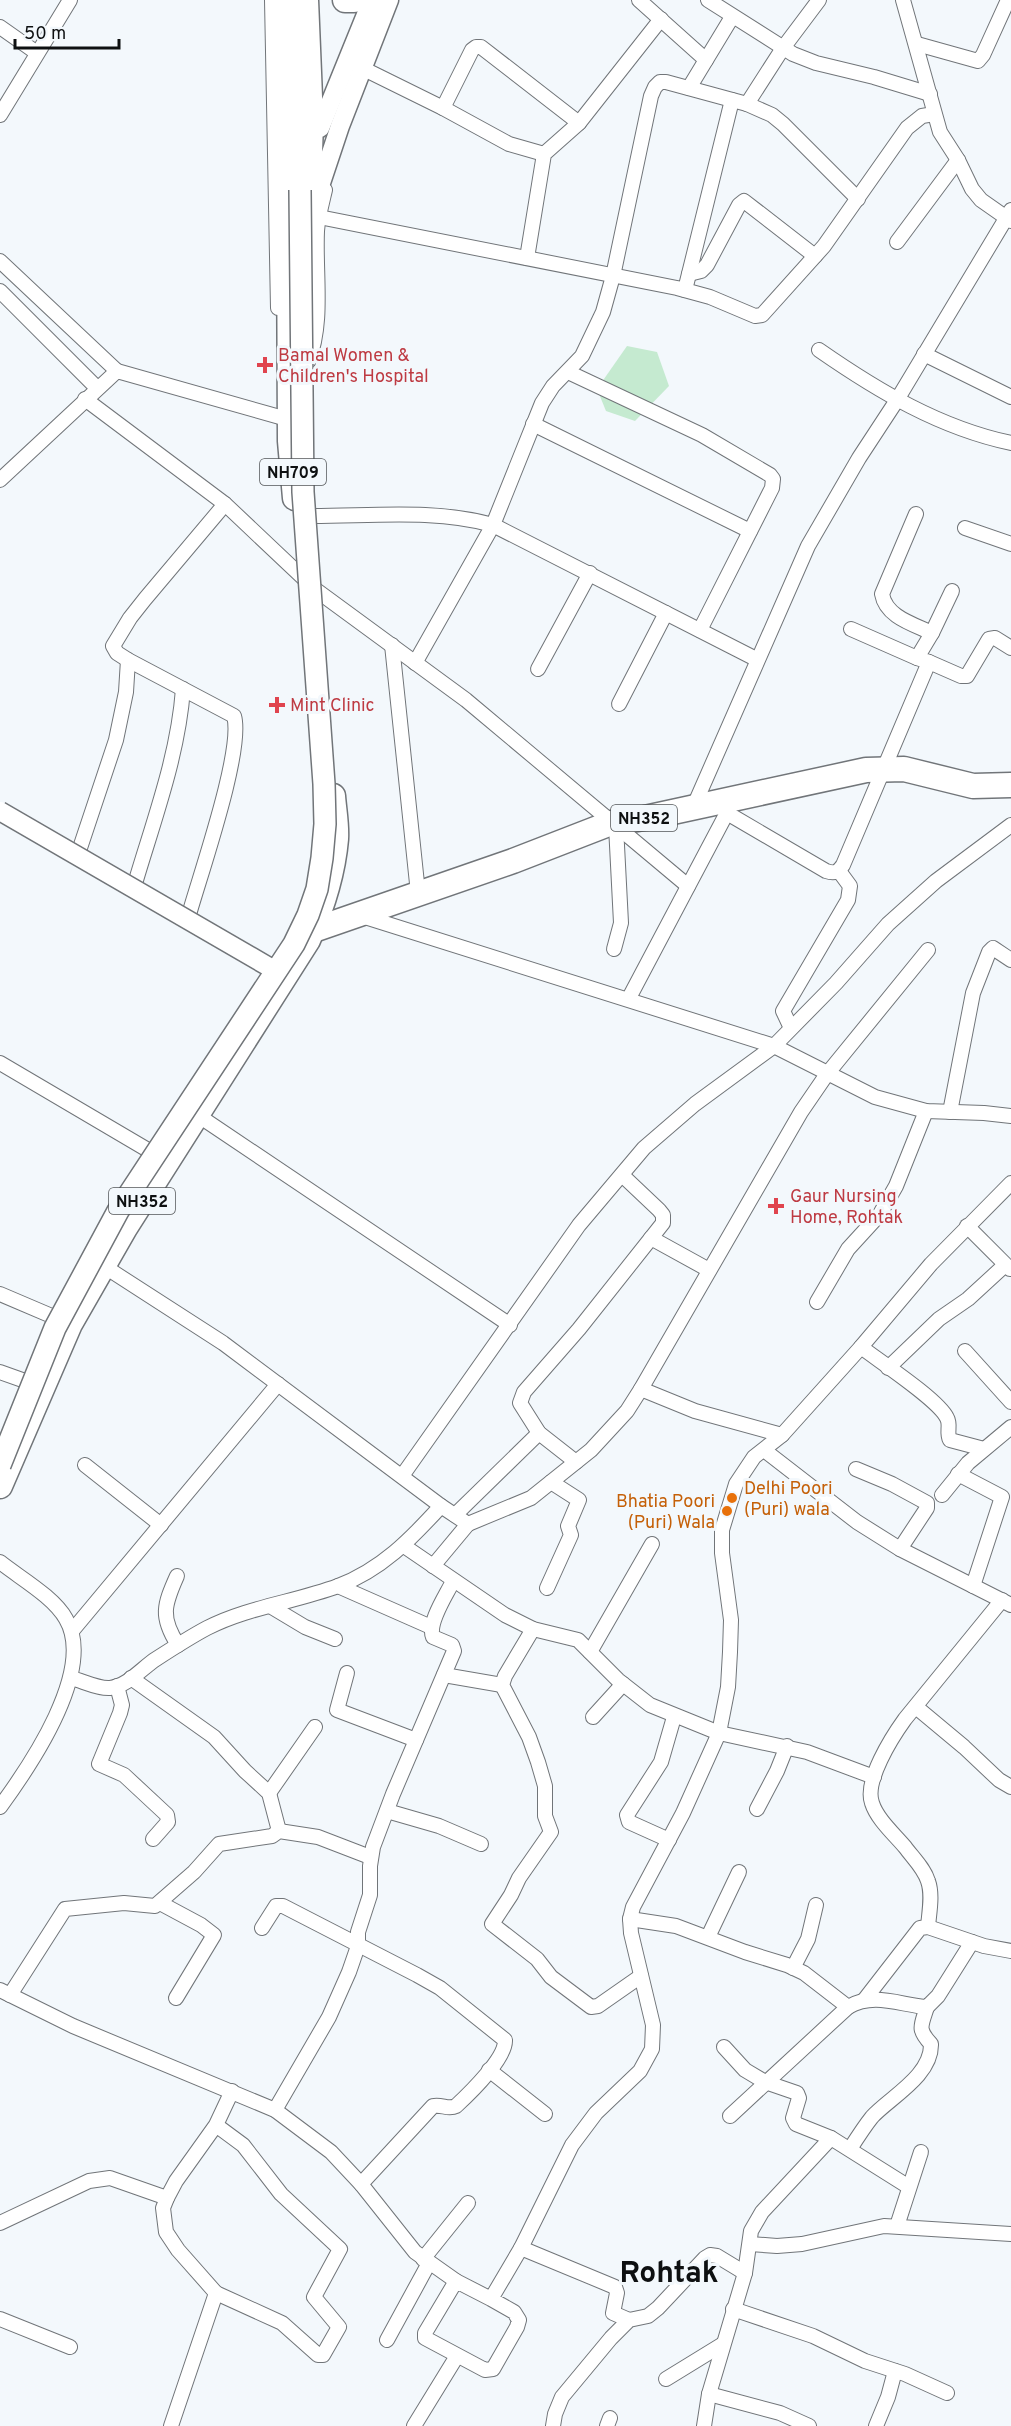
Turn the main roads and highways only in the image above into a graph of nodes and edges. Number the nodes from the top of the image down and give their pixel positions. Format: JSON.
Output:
{"nodes":[{"id":1,"x":288,"y":0,"type":"edge"},
{"id":2,"x":306,"y":0,"type":"edge"},
{"id":3,"x":345,"y":0,"type":"edge"},
{"id":4,"x":354,"y":0,"type":"edge"},
{"id":5,"x":307,"y":129,"type":"junction"},
{"id":6,"x":300,"y":190,"type":"dead end"},
{"id":7,"x":293,"y":421,"type":"junction"},
{"id":8,"x":309,"y":583,"type":"junction"},
{"id":9,"x":1011,"y":785,"type":"edge"},
{"id":10,"x":302,"y":934,"type":"junction"},
{"id":11,"x":278,"y":972,"type":"junction"},
{"id":12,"x":190,"y":1110,"type":"junction"},
{"id":13,"x":95,"y":1261,"type":"junction"},
{"id":14,"x":0,"y":1444,"type":"edge"},
{"id":15,"x":0,"y":1465,"type":"edge"},
{"id":16,"x":0,"y":1486,"type":"edge"}],
"edges":[{"from":1,"to":5,"type":"highway","number":"NH709"},
{"from":2,"to":5,"type":"highway","number":"NH709"},
{"from":3,"to":4,"type":"highway"},
{"from":5,"to":7,"type":"highway","number":"NH709"},
{"from":5,"to":7,"type":"highway","number":"NH709"},
{"from":6,"to":11,"type":"main road","bridge":true},
{"from":7,"to":8,"type":"highway","number":"NH709"},
{"from":7,"to":8,"type":"highway","number":"NH709"},
{"from":8,"to":10,"type":"highway","number":"NH709"},
{"from":9,"to":10,"type":"highway","number":"NH352"},
{"from":10,"to":11,"type":"highway","number":"NH352"},
{"from":11,"to":12,"type":"highway","number":"NH352"},
{"from":11,"to":15,"type":"main road","bridge":true},
{"from":12,"to":13,"type":"highway","number":"NH352"},
{"from":12,"to":13,"type":"highway","number":"NH352"},
{"from":13,"to":14,"type":"highway","number":"NH352"},
{"from":13,"to":16,"type":"highway","number":"NH352"}]}
